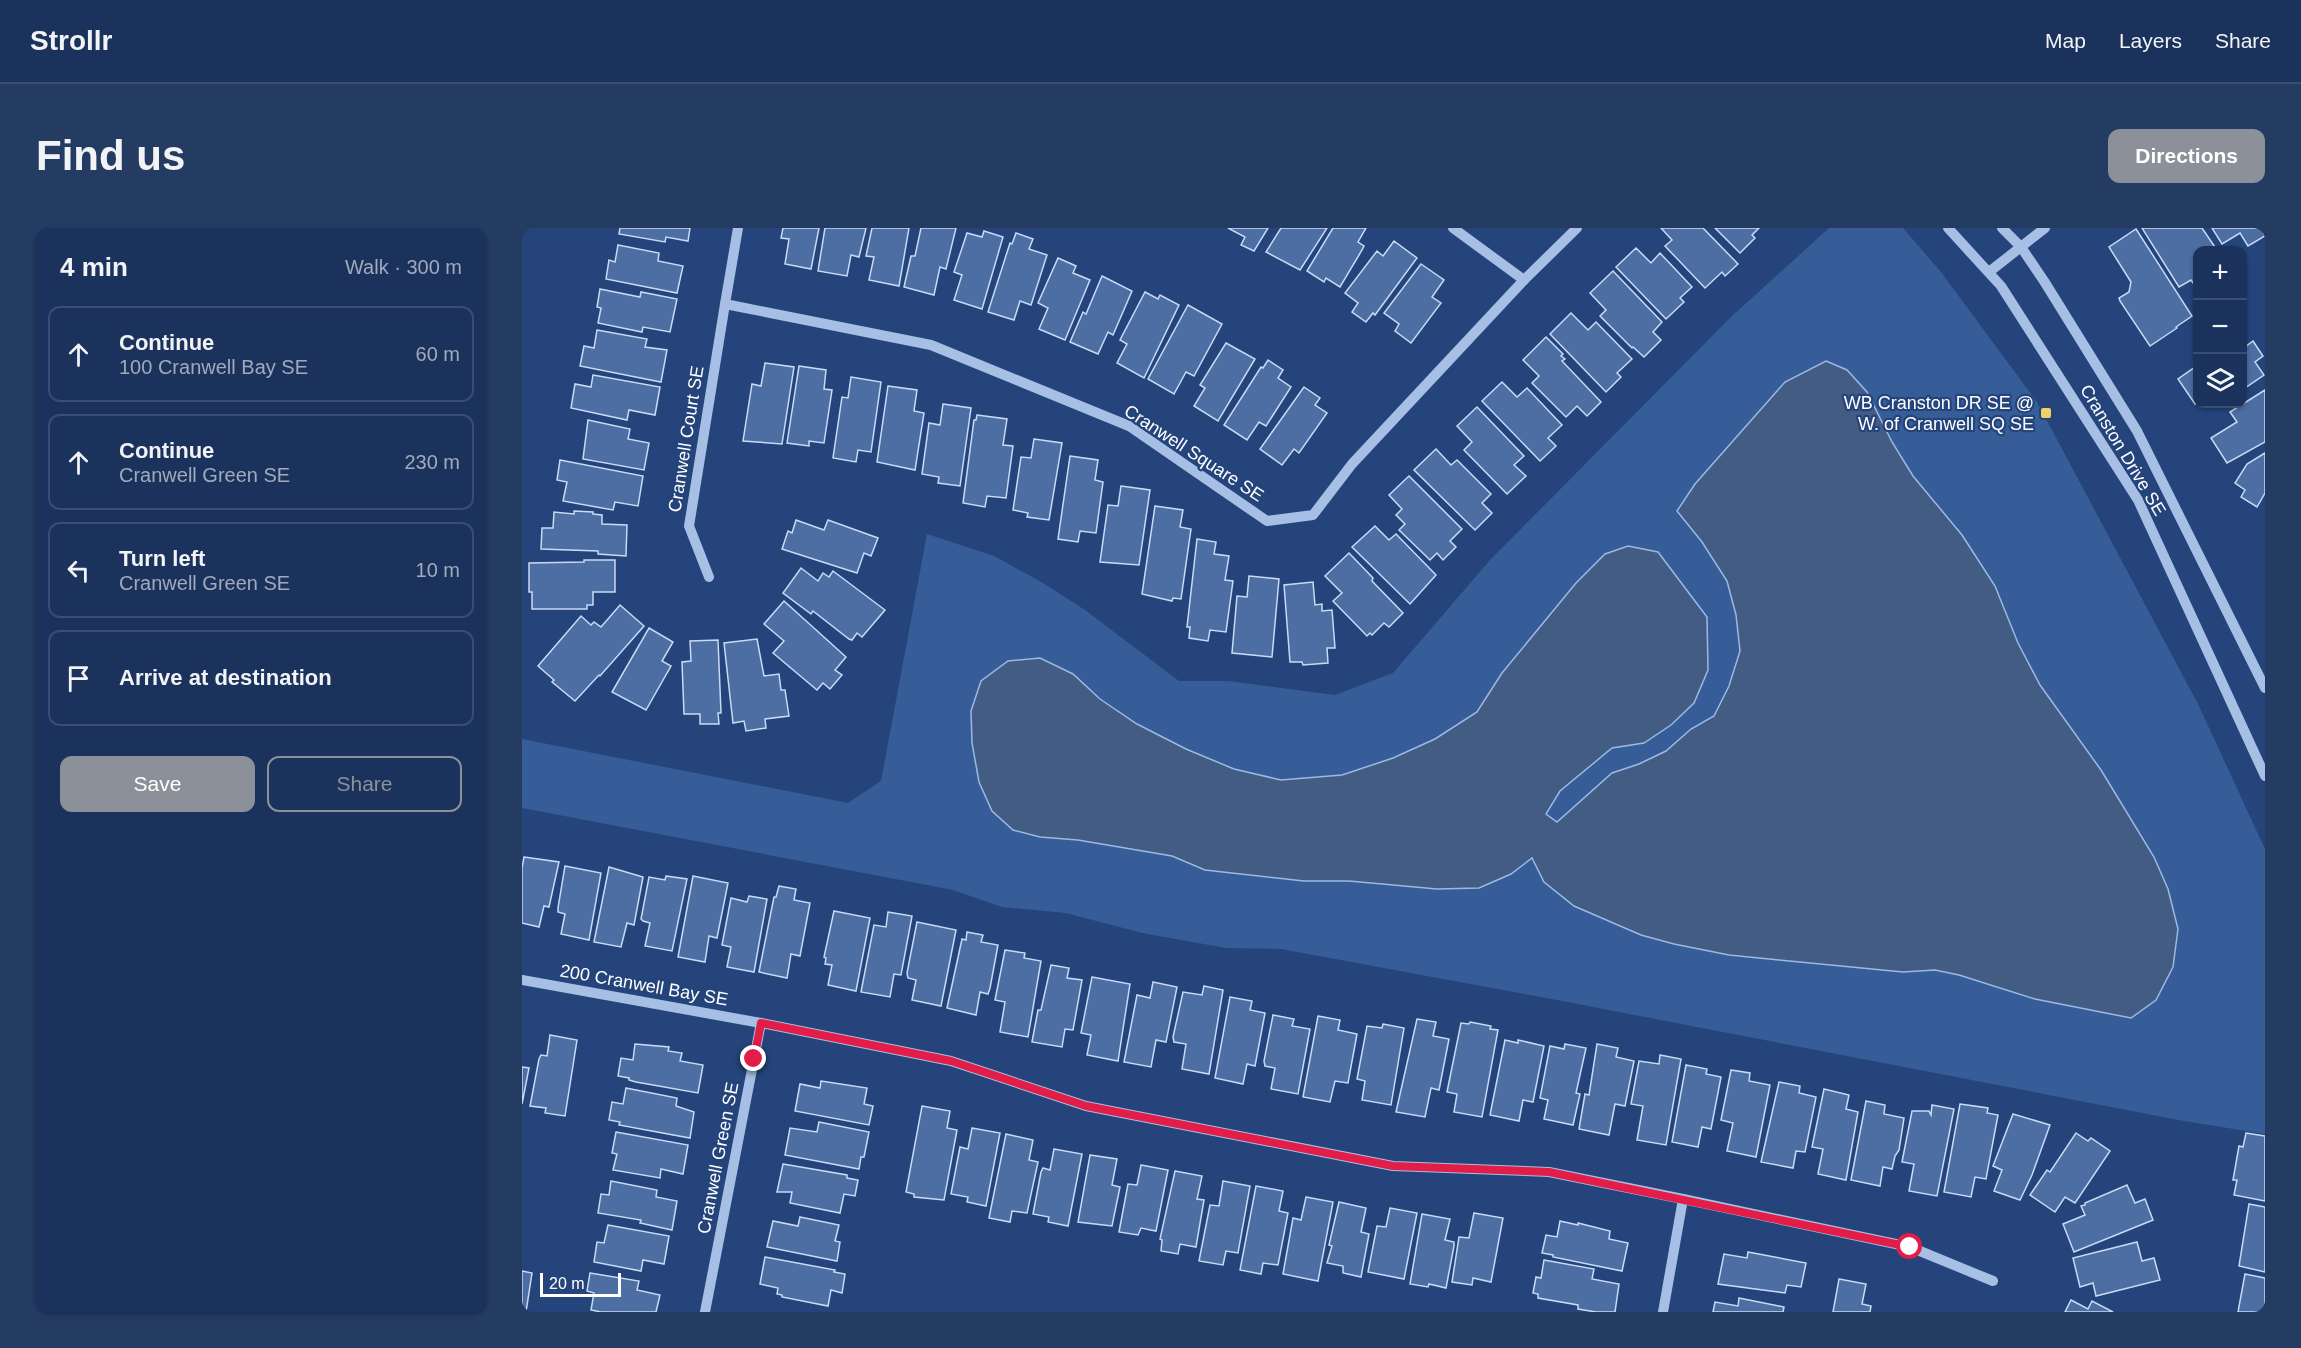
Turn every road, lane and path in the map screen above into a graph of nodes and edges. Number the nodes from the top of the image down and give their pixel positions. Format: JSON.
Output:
{"nodes":[{"id":1,"x":738,"y":228,"type":"edge"},
{"id":2,"x":1453,"y":228,"type":"edge"},
{"id":3,"x":1577,"y":228,"type":"edge"},
{"id":4,"x":1948,"y":228,"type":"edge"},
{"id":5,"x":2002,"y":228,"type":"edge"},
{"id":6,"x":2045,"y":228,"type":"edge"},
{"id":7,"x":2021,"y":247,"type":"junction"},
{"id":8,"x":1989,"y":272,"type":"junction"},
{"id":9,"x":1524,"y":280,"type":"junction"},
{"id":10,"x":724,"y":304,"type":"junction"},
{"id":11,"x":709,"y":577,"type":"dead end"},
{"id":12,"x":2265,"y":688,"type":"edge"},
{"id":13,"x":2265,"y":776,"type":"edge"},
{"id":14,"x":522,"y":980,"type":"edge"},
{"id":15,"x":761,"y":1023,"type":"junction"},
{"id":16,"x":1683,"y":1199,"type":"junction"},
{"id":17,"x":1993,"y":1281,"type":"dead end"},
{"id":18,"x":705,"y":1312,"type":"edge"},
{"id":19,"x":1663,"y":1312,"type":"edge"}],
"edges":[{"from":1,"to":10,"type":"street"},
{"from":2,"to":9,"type":"street"},
{"from":3,"to":9,"type":"street","name":"Cranwell Square SE"},
{"from":4,"to":8,"type":"street","name":"Cranston Drive SE"},
{"from":5,"to":7,"type":"street","name":"Cranston Drive SE"},
{"from":6,"to":7,"type":"street"},
{"from":7,"to":8,"type":"street"},
{"from":7,"to":12,"type":"street","name":"Cranston Drive SE"},
{"from":8,"to":13,"type":"street","name":"Cranston Drive SE"},
{"from":9,"to":10,"type":"street","name":"Cranwell Square SE"},
{"from":10,"to":11,"type":"street","name":"Cranwell Court SE"},
{"from":14,"to":15,"type":"street","name":"200 Cranwell Bay SE"},
{"from":15,"to":16,"type":"street"},
{"from":15,"to":18,"type":"street","name":"Cranwell Green SE"},
{"from":16,"to":17,"type":"street"},
{"from":16,"to":19,"type":"street"}]}
